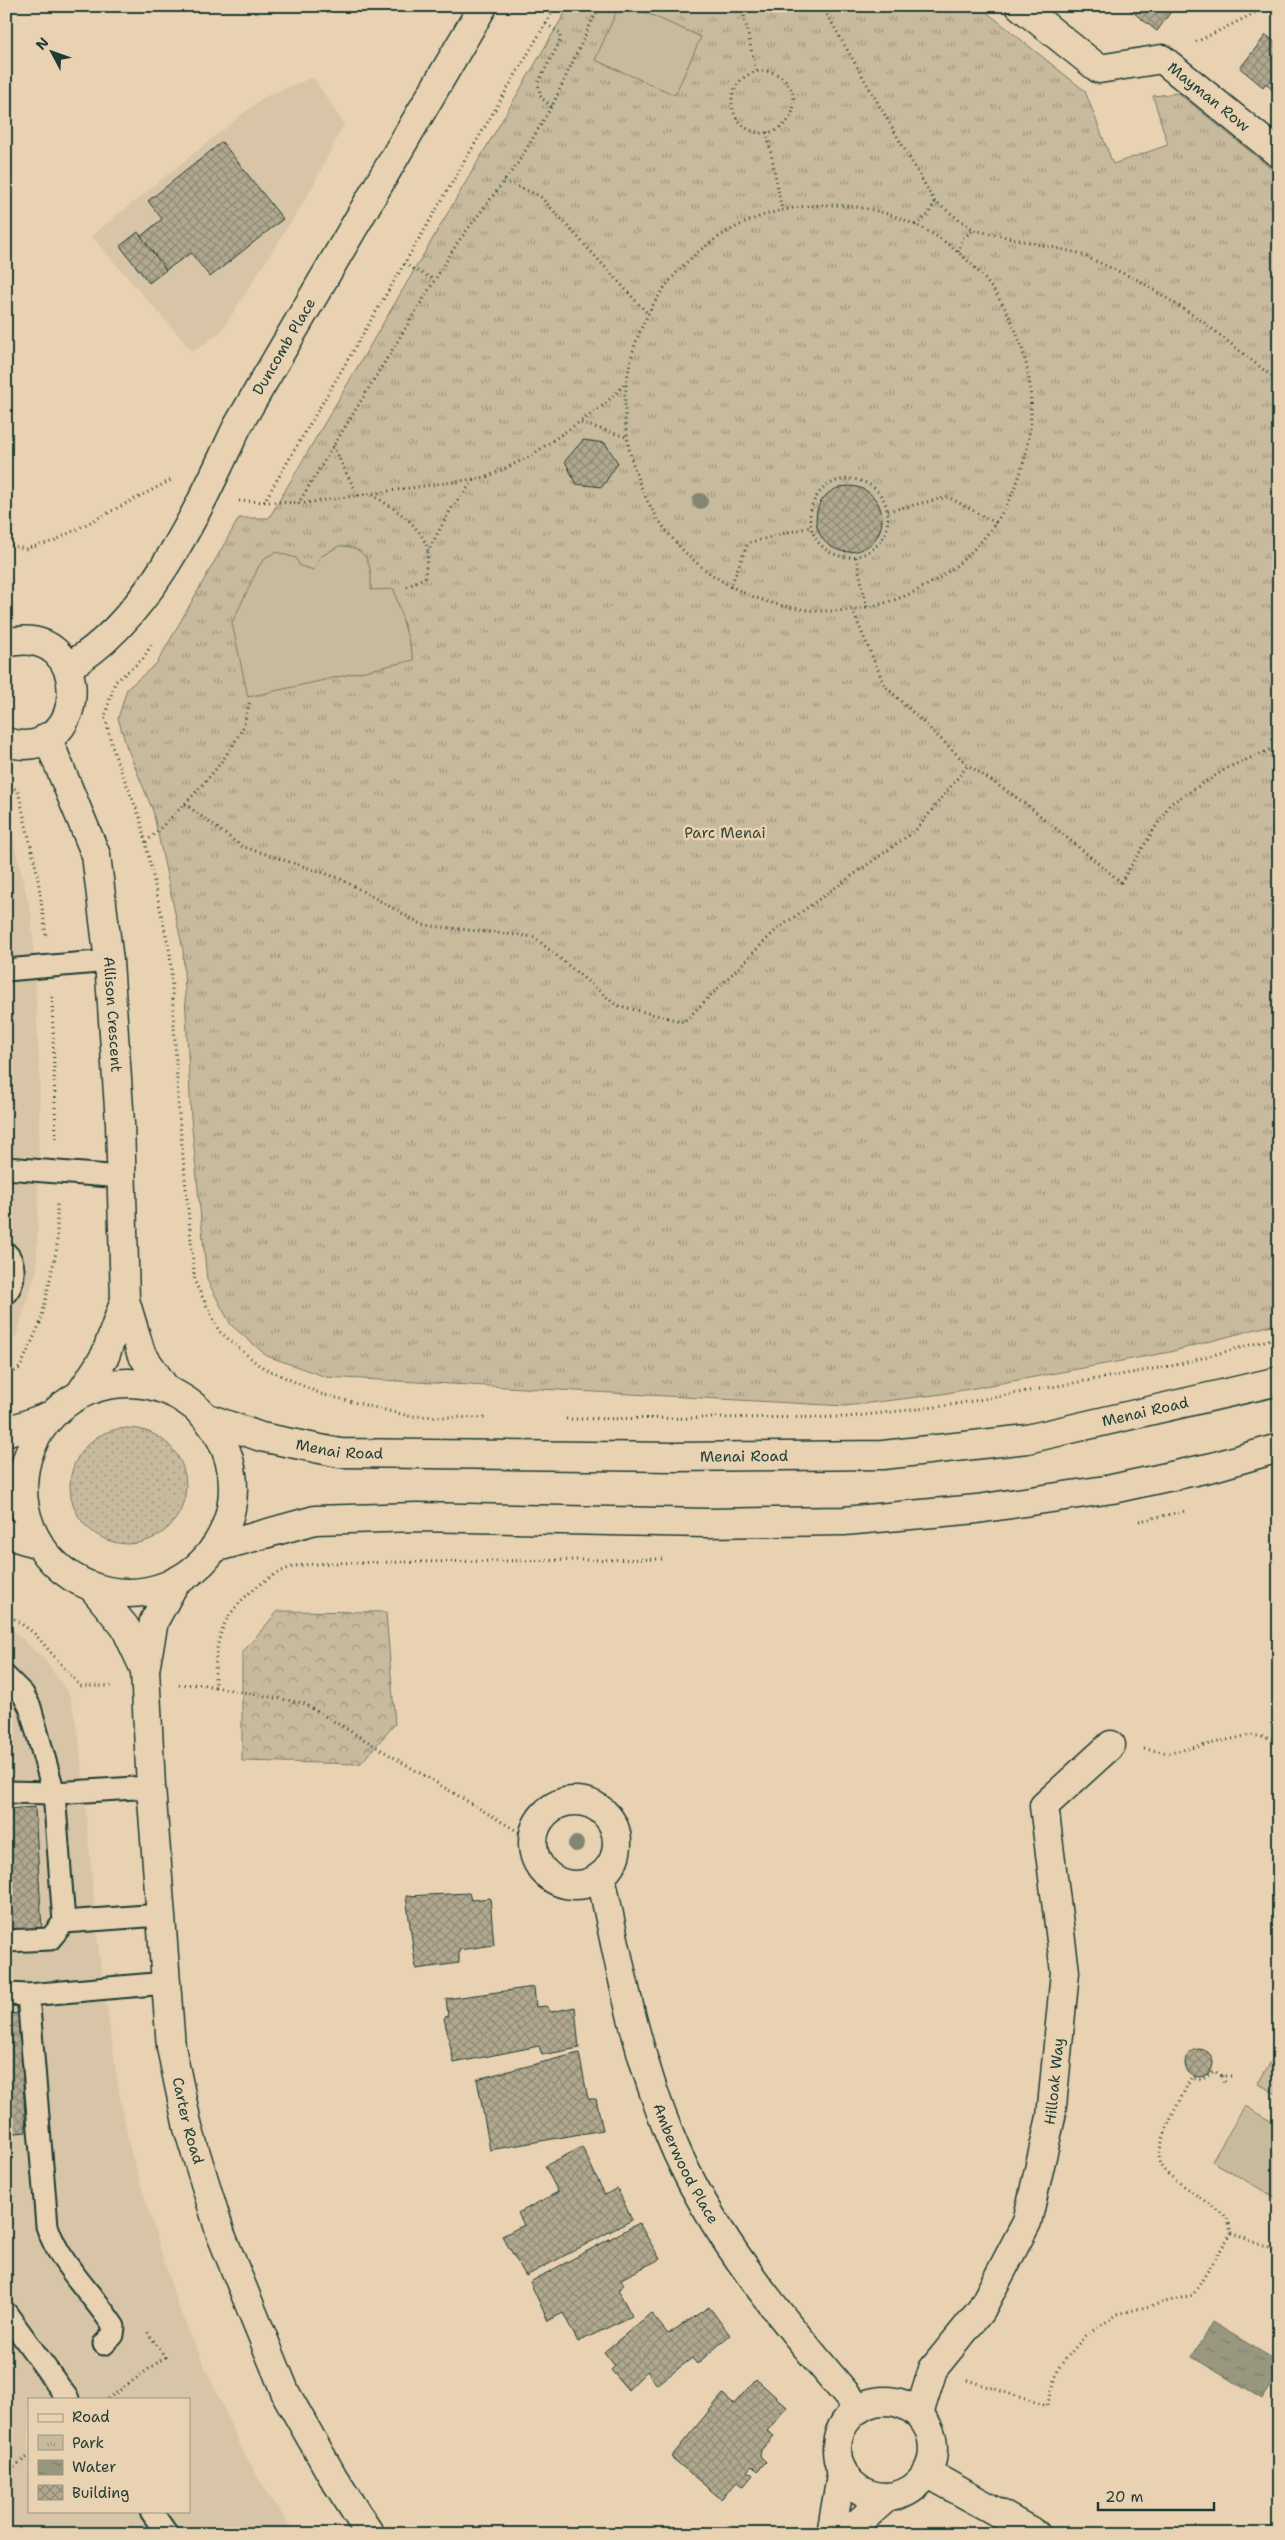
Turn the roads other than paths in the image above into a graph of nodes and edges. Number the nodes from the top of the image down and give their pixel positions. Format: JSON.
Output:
{"nodes":[{"id":1,"x":483,"y":6,"type":"edge"},
{"id":2,"x":1020,"y":6,"type":"edge"},
{"id":3,"x":1279,"y":154,"type":"edge"},
{"id":4,"x":6,"y":643,"type":"edge"},
{"id":5,"x":66,"y":667,"type":"junction"},
{"id":6,"x":47,"y":737,"type":"junction"},
{"id":7,"x":6,"y":742,"type":"edge"},
{"id":8,"x":109,"y":961,"type":"junction"},
{"id":9,"x":6,"y":970,"type":"edge"},
{"id":10,"x":6,"y":1168,"type":"edge"},
{"id":11,"x":122,"y":1177,"type":"junction"},
{"id":12,"x":6,"y":1253,"type":"edge"},
{"id":13,"x":6,"y":1293,"type":"edge"},
{"id":14,"x":125,"y":1300,"type":"junction"},
{"id":15,"x":1279,"y":1381,"type":"edge"},
{"id":16,"x":166,"y":1389,"type":"junction"},
{"id":17,"x":80,"y":1394,"type":"junction"},
{"id":18,"x":52,"y":1415,"type":"junction"},
{"id":19,"x":208,"y":1418,"type":"junction"},
{"id":20,"x":6,"y":1432,"type":"edge"},
{"id":21,"x":1279,"y":1448,"type":"edge"},
{"id":22,"x":6,"y":1534,"type":"edge"},
{"id":23,"x":38,"y":1544,"type":"junction"},
{"id":24,"x":214,"y":1548,"type":"junction"},
{"id":25,"x":176,"y":1582,"type":"junction"},
{"id":26,"x":92,"y":1587,"type":"junction"},
{"id":27,"x":6,"y":1677,"type":"edge"},
{"id":28,"x":145,"y":1678,"type":"junction"},
{"id":29,"x":1110,"y":1745,"type":"road end"},
{"id":30,"x":150,"y":1787,"type":"junction"},
{"id":31,"x":6,"y":1792,"type":"edge"},
{"id":32,"x":54,"y":1793,"type":"junction"},
{"id":33,"x":601,"y":1876,"type":"junction"},
{"id":34,"x":160,"y":1915,"type":"junction"},
{"id":35,"x":64,"y":1922,"type":"junction"},
{"id":36,"x":6,"y":1941,"type":"edge"},
{"id":37,"x":166,"y":1983,"type":"junction"},
{"id":38,"x":6,"y":1994,"type":"edge"},
{"id":39,"x":28,"y":1995,"type":"junction"},
{"id":40,"x":6,"y":2313,"type":"edge"},
{"id":41,"x":104,"y":2344,"type":"dead end"},
{"id":42,"x":67,"y":2398,"type":"edge"},
{"id":43,"x":859,"y":2409,"type":"junction"},
{"id":44,"x":919,"y":2414,"type":"junction"},
{"id":45,"x":842,"y":2470,"type":"junction"},
{"id":46,"x":927,"y":2473,"type":"junction"},
{"id":47,"x":887,"y":2497,"type":"junction"},
{"id":48,"x":152,"y":2512,"type":"edge"},
{"id":49,"x":167,"y":2534,"type":"edge"},
{"id":50,"x":370,"y":2534,"type":"edge"},
{"id":51,"x":831,"y":2534,"type":"edge"},
{"id":52,"x":846,"y":2534,"type":"edge"},
{"id":53,"x":1036,"y":2534,"type":"edge"}],
"edges":[{"from":1,"to":5,"type":"street","name":"Duncomb Place"},
{"from":2,"to":3,"type":"street","name":"Mayman Row"},
{"from":4,"to":5,"type":"street"},
{"from":5,"to":6,"type":"street"},
{"from":6,"to":7,"type":"street"},
{"from":6,"to":8,"type":"street","name":"Allison Crescent"},
{"from":8,"to":9,"type":"lane"},
{"from":8,"to":11,"type":"street","name":"Allison Crescent"},
{"from":10,"to":11,"type":"lane"},
{"from":11,"to":14,"type":"street","name":"Allison Crescent"},
{"from":12,"to":13,"type":"lane"},
{"from":14,"to":16,"type":"street","name":"Allison Crescent"},
{"from":14,"to":17,"type":"street","name":"Allison Crescent"},
{"from":15,"to":19,"type":"street","name":"Menai Road"},
{"from":16,"to":17,"type":"street"},
{"from":16,"to":19,"type":"street"},
{"from":17,"to":18,"type":"street"},
{"from":18,"to":20,"type":"street"},
{"from":18,"to":23,"type":"street"},
{"from":19,"to":24,"type":"street"},
{"from":21,"to":24,"type":"street"},
{"from":22,"to":23,"type":"street"},
{"from":23,"to":26,"type":"street"},
{"from":24,"to":25,"type":"street"},
{"from":25,"to":26,"type":"street"},
{"from":25,"to":28,"type":"street","name":"Carter Road"},
{"from":26,"to":28,"type":"street","name":"Carter Road"},
{"from":27,"to":32,"type":"lane"},
{"from":28,"to":30,"type":"street","name":"Carter Road"},
{"from":29,"to":44,"type":"street","name":"Hilloak Way"},
{"from":30,"to":32,"type":"lane"},
{"from":30,"to":34,"type":"street","name":"Carter Road"},
{"from":31,"to":32,"type":"lane"},
{"from":32,"to":35,"type":"lane"},
{"from":33,"to":33,"type":"street"},
{"from":33,"to":43,"type":"street","name":"Amberwood Place"},
{"from":34,"to":35,"type":"lane"},
{"from":34,"to":37,"type":"street","name":"Carter Road"},
{"from":35,"to":36,"type":"lane"},
{"from":37,"to":39,"type":"lane"},
{"from":37,"to":50,"type":"street","name":"Carter Road"},
{"from":38,"to":39,"type":"lane"},
{"from":39,"to":41,"type":"lane"},
{"from":40,"to":42,"type":"lane"},
{"from":43,"to":44,"type":"street"},
{"from":43,"to":45,"type":"street"},
{"from":44,"to":46,"type":"street"},
{"from":45,"to":47,"type":"street"},
{"from":45,"to":51,"type":"street"},
{"from":46,"to":47,"type":"street"},
{"from":46,"to":53,"type":"street"},
{"from":47,"to":52,"type":"street"},
{"from":48,"to":49,"type":"lane"}]}
